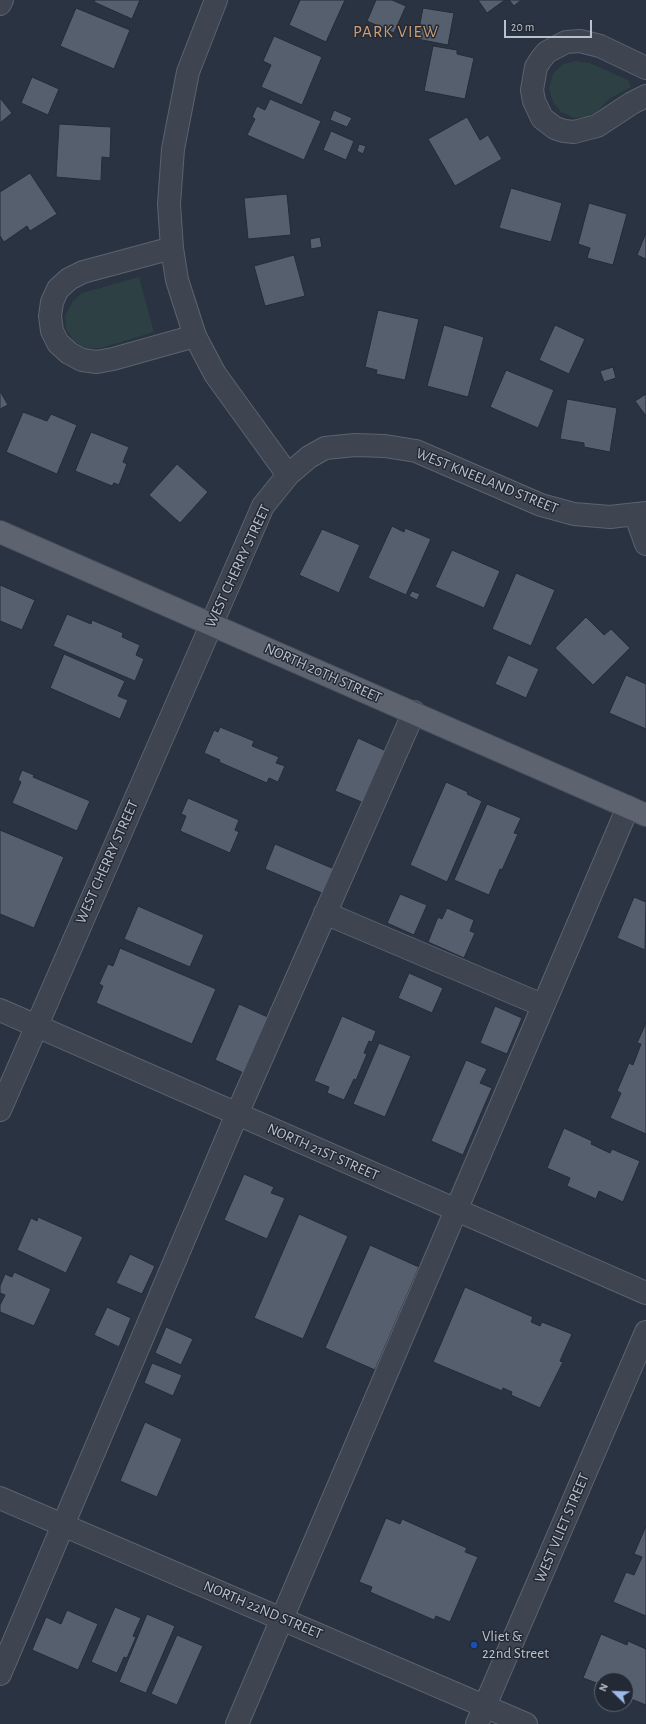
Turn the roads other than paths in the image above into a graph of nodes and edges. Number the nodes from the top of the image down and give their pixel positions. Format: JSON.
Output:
{"nodes":[{"id":1,"x":2,"y":0,"type":"edge"},
{"id":2,"x":216,"y":0,"type":"edge"},
{"id":3,"x":0,"y":4,"type":"edge"},
{"id":4,"x":646,"y":68,"type":"edge"},
{"id":5,"x":646,"y":96,"type":"edge"},
{"id":6,"x":172,"y":248,"type":"junction"},
{"id":7,"x":196,"y":336,"type":"junction"},
{"id":8,"x":288,"y":475,"type":"junction"},
{"id":9,"x":641,"y":514,"type":"edge"},
{"id":10,"x":1,"y":537,"type":"edge"},
{"id":11,"x":646,"y":544,"type":"edge"},
{"id":12,"x":212,"y":624,"type":"junction"},
{"id":13,"x":414,"y":712,"type":"junction"},
{"id":14,"x":637,"y":811,"type":"edge"},
{"id":15,"x":325,"y":913,"type":"junction"},
{"id":16,"x":542,"y":1005,"type":"junction"},
{"id":17,"x":0,"y":1010,"type":"edge"},
{"id":18,"x":36,"y":1025,"type":"junction"},
{"id":19,"x":0,"y":1110,"type":"edge"},
{"id":20,"x":237,"y":1114,"type":"junction"},
{"id":21,"x":455,"y":1210,"type":"junction"},
{"id":22,"x":646,"y":1293,"type":"edge"},
{"id":23,"x":646,"y":1332,"type":"edge"},
{"id":24,"x":0,"y":1498,"type":"edge"},
{"id":25,"x":64,"y":1525,"type":"junction"},
{"id":26,"x":282,"y":1618,"type":"junction"},
{"id":27,"x":0,"y":1674,"type":"edge"},
{"id":28,"x":481,"y":1715,"type":"edge"},
{"id":29,"x":237,"y":1724,"type":"edge"},
{"id":30,"x":526,"y":1724,"type":"edge"}],
"edges":[{"from":1,"to":3,"type":"street"},
{"from":2,"to":6,"type":"street"},
{"from":4,"to":5,"type":"street"},
{"from":6,"to":7,"type":"street"},
{"from":6,"to":7,"type":"street"},
{"from":7,"to":8,"type":"street"},
{"from":8,"to":9,"type":"street","name":"WEST KNEELAND STREET"},
{"from":8,"to":12,"type":"street","name":"WEST CHERRY STREET"},
{"from":9,"to":11,"type":"street"},
{"from":10,"to":12,"type":"main road","name":"NORTH 20TH STREET"},
{"from":12,"to":13,"type":"main road","name":"NORTH 20TH STREET"},
{"from":12,"to":18,"type":"street","name":"WEST CHERRY STREET"},
{"from":13,"to":14,"type":"main road","name":"NORTH 20TH STREET"},
{"from":13,"to":15,"type":"street"},
{"from":14,"to":16,"type":"street"},
{"from":15,"to":16,"type":"street"},
{"from":15,"to":20,"type":"street"},
{"from":16,"to":21,"type":"street"},
{"from":17,"to":18,"type":"street","name":"NORTH 21ST STREET"},
{"from":18,"to":19,"type":"street","name":"WEST CHERRY STREET"},
{"from":18,"to":20,"type":"street","name":"NORTH 21ST STREET"},
{"from":20,"to":21,"type":"street","name":"NORTH 21ST STREET"},
{"from":20,"to":25,"type":"street"},
{"from":21,"to":22,"type":"street","name":"NORTH 21ST STREET"},
{"from":21,"to":26,"type":"street"},
{"from":23,"to":28,"type":"street","name":"WEST VLIET STREET"},
{"from":24,"to":25,"type":"street","name":"NORTH 22ND STREET"},
{"from":25,"to":26,"type":"street","name":"NORTH 22ND STREET"},
{"from":25,"to":27,"type":"street"},
{"from":26,"to":28,"type":"street","name":"NORTH 22ND STREET"},
{"from":26,"to":29,"type":"street"},
{"from":28,"to":30,"type":"street","name":"NORTH 22ND STREET"}]}
